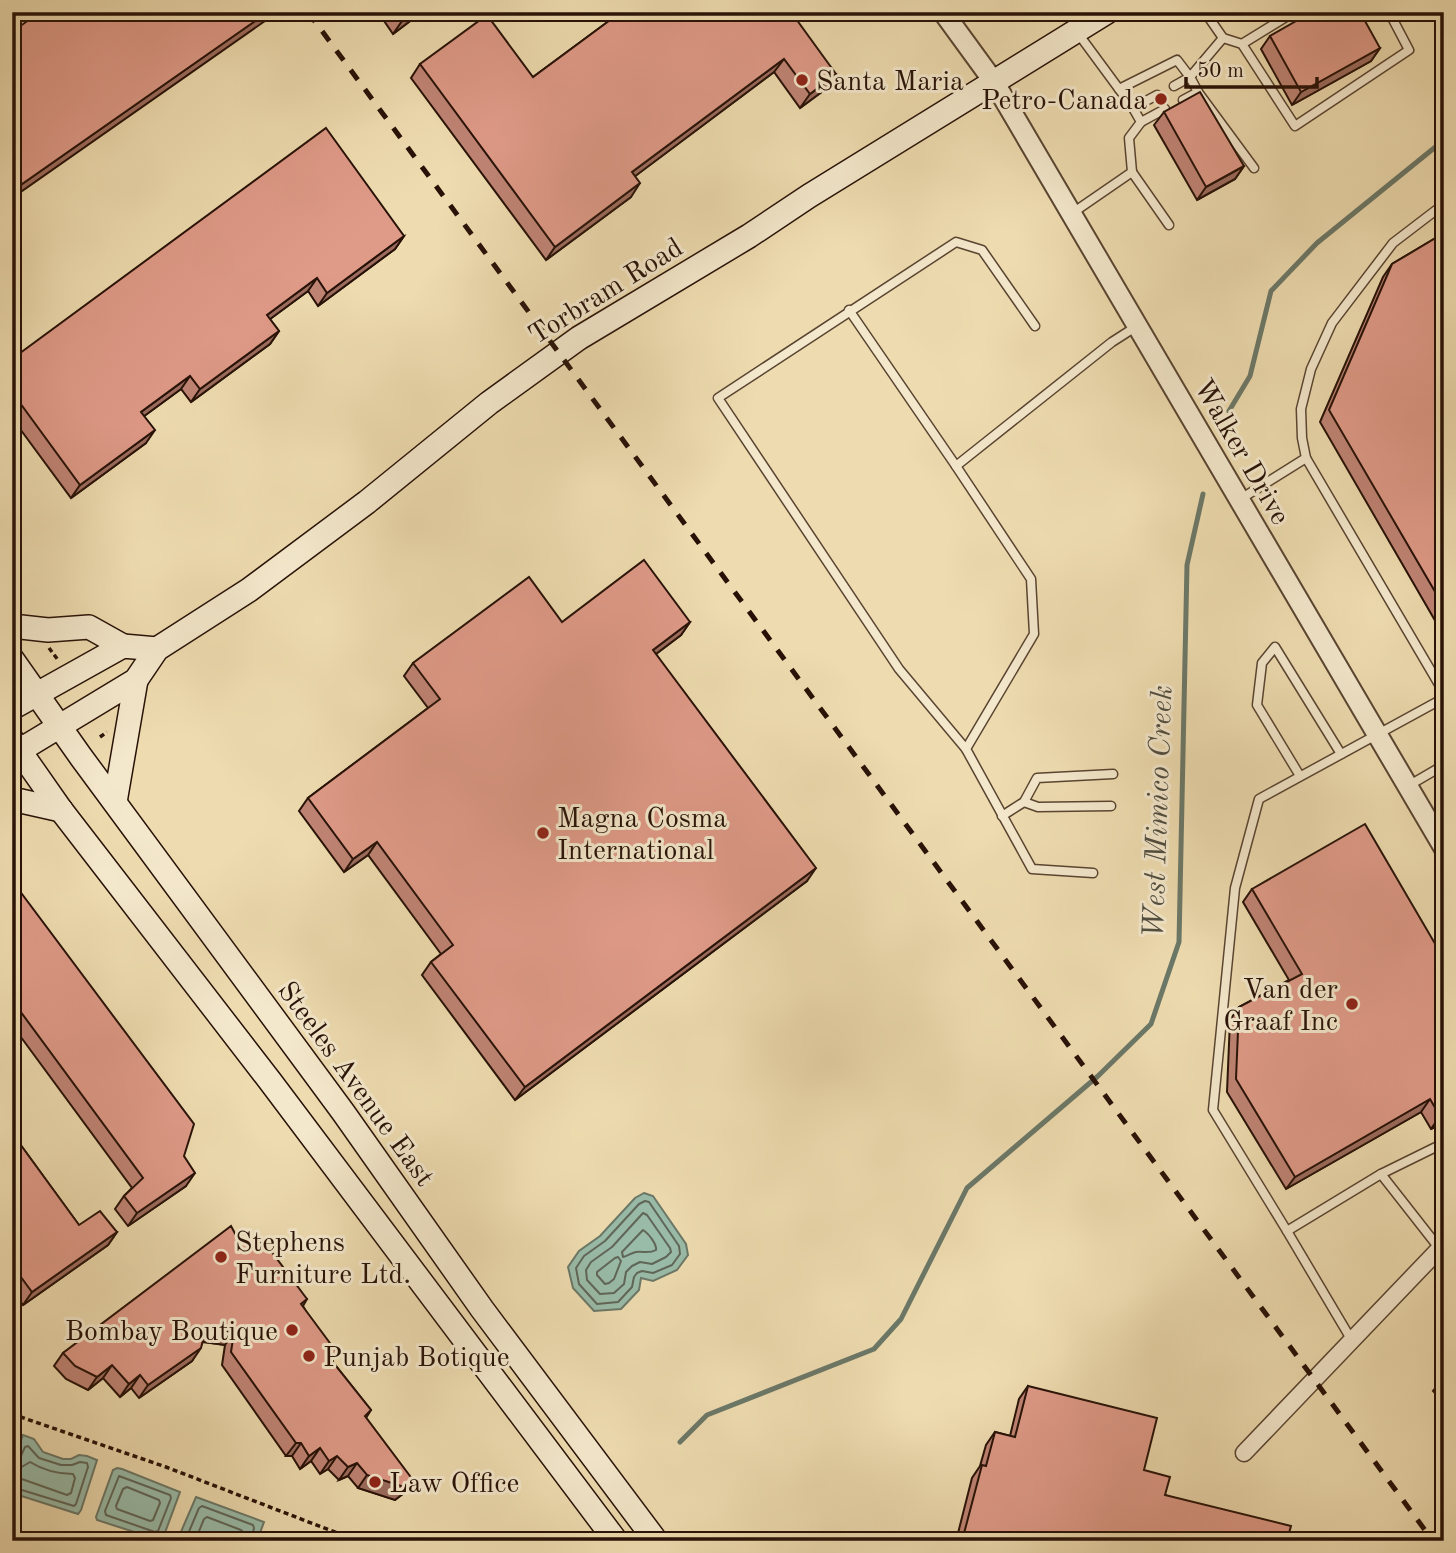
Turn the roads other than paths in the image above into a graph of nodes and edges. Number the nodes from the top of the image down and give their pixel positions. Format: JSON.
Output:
{"nodes":[{"id":1,"x":943,"y":12,"type":"edge"},
{"id":2,"x":1107,"y":12,"type":"edge"},
{"id":3,"x":1205,"y":12,"type":"edge"},
{"id":4,"x":1294,"y":12,"type":"edge"},
{"id":5,"x":1390,"y":12,"type":"edge"},
{"id":6,"x":1077,"y":31,"type":"junction"},
{"id":7,"x":1223,"y":38,"type":"junction"},
{"id":8,"x":1242,"y":44,"type":"junction"},
{"id":9,"x":1190,"y":77,"type":"junction"},
{"id":10,"x":994,"y":82,"type":"junction"},
{"id":11,"x":1174,"y":86,"type":"dead end"},
{"id":12,"x":1119,"y":89,"type":"junction"},
{"id":13,"x":1198,"y":92,"type":"junction"},
{"id":14,"x":1157,"y":95,"type":"dead end"},
{"id":15,"x":1183,"y":100,"type":"edge"},
{"id":16,"x":1133,"y":108,"type":"junction"},
{"id":17,"x":1165,"y":109,"type":"edge"},
{"id":18,"x":1141,"y":122,"type":"junction"},
{"id":19,"x":1254,"y":168,"type":"dead end"},
{"id":20,"x":1132,"y":172,"type":"junction"},
{"id":21,"x":1444,"y":204,"type":"edge"},
{"id":22,"x":1071,"y":214,"type":"junction"},
{"id":23,"x":1169,"y":225,"type":"dead end"},
{"id":24,"x":849,"y":310,"type":"junction"},
{"id":25,"x":1035,"y":326,"type":"dead end"},
{"id":26,"x":1137,"y":326,"type":"junction"},
{"id":27,"x":1307,"y":458,"type":"junction"},
{"id":28,"x":956,"y":466,"type":"junction"},
{"id":29,"x":1239,"y":500,"type":"junction"},
{"id":30,"x":12,"y":626,"type":"edge"},
{"id":31,"x":123,"y":646,"type":"junction"},
{"id":32,"x":157,"y":649,"type":"junction"},
{"id":33,"x":12,"y":659,"type":"edge"},
{"id":34,"x":136,"y":680,"type":"junction"},
{"id":35,"x":37,"y":695,"type":"junction"},
{"id":36,"x":1444,"y":695,"type":"edge"},
{"id":37,"x":12,"y":708,"type":"edge"},
{"id":38,"x":60,"y":727,"type":"junction"},
{"id":39,"x":1376,"y":734,"type":"junction"},
{"id":40,"x":15,"y":749,"type":"edge"},
{"id":41,"x":966,"y":749,"type":"junction"},
{"id":42,"x":1341,"y":754,"type":"junction"},
{"id":43,"x":1444,"y":765,"type":"edge"},
{"id":44,"x":1112,"y":774,"type":"dead end"},
{"id":45,"x":1300,"y":776,"type":"junction"},
{"id":46,"x":1408,"y":786,"type":"junction"},
{"id":47,"x":12,"y":799,"type":"edge"},
{"id":48,"x":1024,"y":802,"type":"junction"},
{"id":49,"x":115,"y":803,"type":"junction"},
{"id":50,"x":1111,"y":806,"type":"dead end"},
{"id":51,"x":61,"y":810,"type":"junction"},
{"id":52,"x":1002,"y":816,"type":"junction"},
{"id":53,"x":1444,"y":848,"type":"edge"},
{"id":54,"x":1093,"y":873,"type":"dead end"},
{"id":55,"x":1444,"y":1143,"type":"edge"},
{"id":56,"x":1381,"y":1174,"type":"junction"},
{"id":57,"x":1287,"y":1231,"type":"junction"},
{"id":58,"x":1441,"y":1246,"type":"edge"},
{"id":59,"x":1352,"y":1339,"type":"junction"},
{"id":60,"x":1244,"y":1453,"type":"dead end"},
{"id":61,"x":616,"y":1541,"type":"edge"},
{"id":62,"x":656,"y":1541,"type":"edge"}],
"edges":[{"from":1,"to":10,"type":"street","name":"Walker Drive"},
{"from":2,"to":6,"type":"main road","name":"Torbram Road"},
{"from":3,"to":7,"type":"lane"},
{"from":4,"to":8,"type":"lane"},
{"from":5,"to":8,"type":"lane"},
{"from":6,"to":10,"type":"main road","name":"Torbram Road"},
{"from":6,"to":12,"type":"lane"},
{"from":7,"to":8,"type":"lane"},
{"from":7,"to":9,"type":"lane"},
{"from":9,"to":11,"type":"lane"},
{"from":9,"to":12,"type":"lane"},
{"from":9,"to":13,"type":"lane"},
{"from":10,"to":22,"type":"street","name":"Walker Drive"},
{"from":10,"to":32,"type":"main road","name":"Torbram Road"},
{"from":12,"to":16,"type":"lane"},
{"from":13,"to":15,"type":"lane"},
{"from":13,"to":19,"type":"lane"},
{"from":14,"to":16,"type":"lane"},
{"from":16,"to":18,"type":"lane"},
{"from":17,"to":18,"type":"lane"},
{"from":18,"to":20,"type":"lane"},
{"from":20,"to":22,"type":"lane"},
{"from":20,"to":23,"type":"lane"},
{"from":21,"to":27,"type":"lane"},
{"from":22,"to":26,"type":"street","name":"Walker Drive"},
{"from":24,"to":25,"type":"lane"},
{"from":24,"to":28,"type":"lane"},
{"from":24,"to":41,"type":"lane"},
{"from":26,"to":28,"type":"lane"},
{"from":26,"to":29,"type":"street","name":"Walker Drive"},
{"from":27,"to":29,"type":"lane"},
{"from":27,"to":36,"type":"lane"},
{"from":28,"to":41,"type":"lane"},
{"from":29,"to":39,"type":"street","name":"Walker Drive"},
{"from":30,"to":31,"type":"main road"},
{"from":31,"to":32,"type":"main road"},
{"from":31,"to":35,"type":"main road"},
{"from":32,"to":34,"type":"main road","name":"Torbram Road"},
{"from":33,"to":35,"type":"main road","name":"Steeles Avenue East"},
{"from":34,"to":38,"type":"main road","name":"Torbram Road"},
{"from":34,"to":49,"type":"main road"},
{"from":35,"to":37,"type":"main road"},
{"from":35,"to":38,"type":"main road","name":"Steeles Avenue East"},
{"from":36,"to":39,"type":"lane"},
{"from":38,"to":40,"type":"main road","name":"Torbram Road"},
{"from":38,"to":49,"type":"main road","name":"Steeles Avenue East"},
{"from":39,"to":42,"type":"lane"},
{"from":39,"to":46,"type":"street","name":"Walker Drive"},
{"from":40,"to":51,"type":"main road"},
{"from":41,"to":52,"type":"lane"},
{"from":42,"to":45,"type":"lane"},
{"from":42,"to":45,"type":"lane"},
{"from":43,"to":46,"type":"lane"},
{"from":44,"to":48,"type":"lane"},
{"from":45,"to":57,"type":"lane"},
{"from":46,"to":53,"type":"street","name":"Walker Drive"},
{"from":47,"to":51,"type":"main road"},
{"from":48,"to":50,"type":"lane"},
{"from":48,"to":52,"type":"lane"},
{"from":49,"to":62,"type":"main road","name":"Steeles Avenue East"},
{"from":51,"to":61,"type":"main road"},
{"from":52,"to":54,"type":"lane"},
{"from":55,"to":56,"type":"lane"},
{"from":56,"to":57,"type":"lane"},
{"from":56,"to":58,"type":"lane"},
{"from":57,"to":59,"type":"lane"},
{"from":58,"to":59,"type":"street"},
{"from":59,"to":60,"type":"street"}]}
